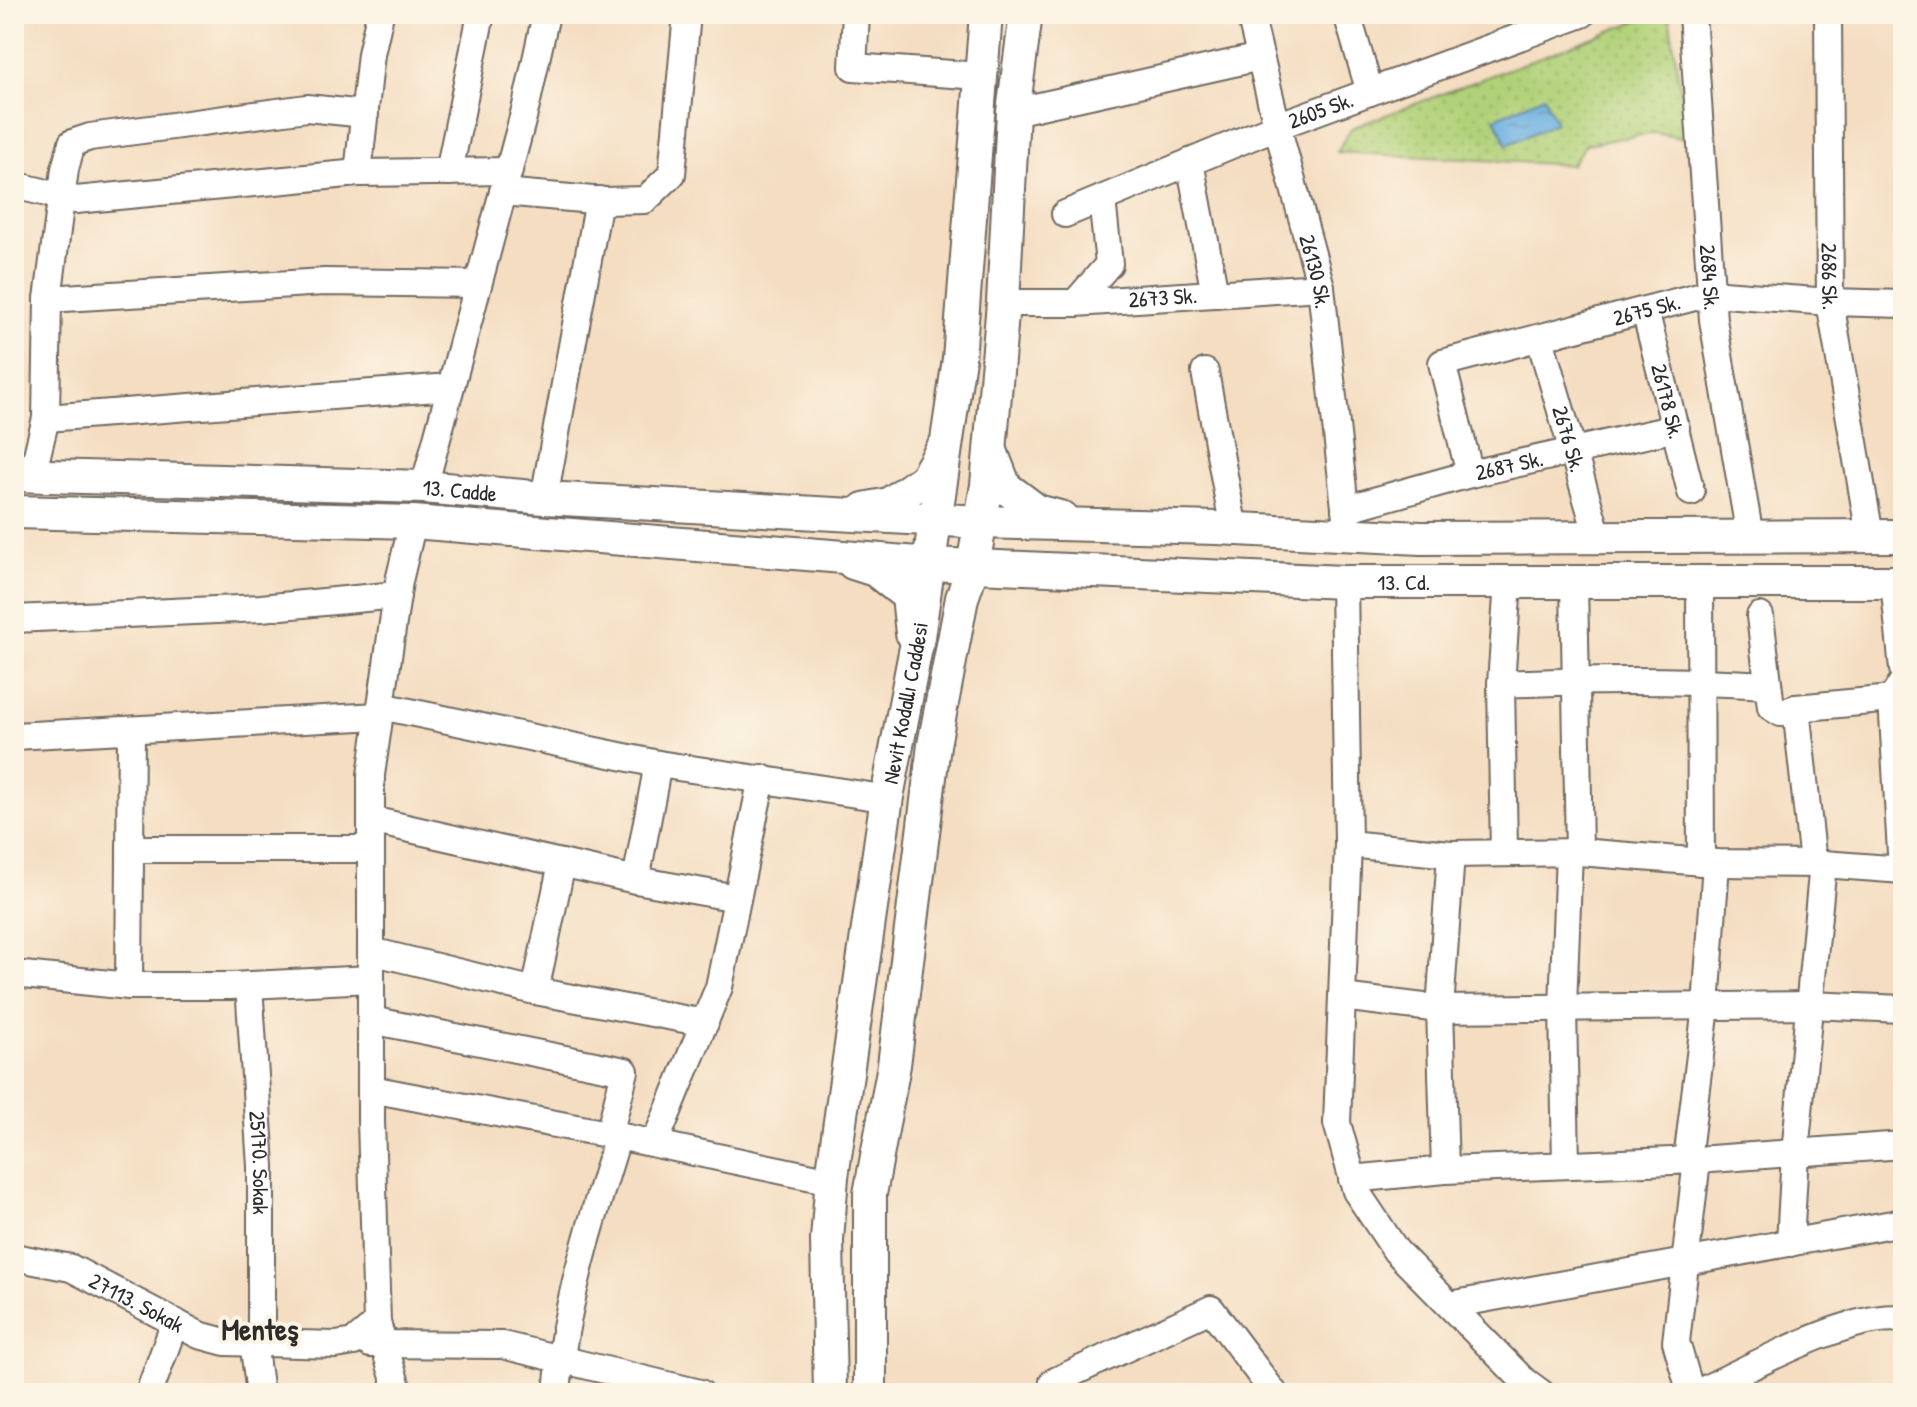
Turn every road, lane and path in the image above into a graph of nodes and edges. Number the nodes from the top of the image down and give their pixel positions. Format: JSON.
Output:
{"nodes":[{"id":1,"x":380,"y":14,"type":"edge"},
{"id":2,"x":481,"y":14,"type":"edge"},
{"id":3,"x":546,"y":14,"type":"edge"},
{"id":4,"x":687,"y":14,"type":"edge"},
{"id":5,"x":856,"y":14,"type":"edge"},
{"id":6,"x":986,"y":14,"type":"edge"},
{"id":7,"x":1026,"y":14,"type":"edge"},
{"id":8,"x":1250,"y":14,"type":"edge"},
{"id":9,"x":1347,"y":14,"type":"edge"},
{"id":10,"x":1692,"y":14,"type":"edge"},
{"id":11,"x":1828,"y":14,"type":"edge"},
{"id":12,"x":1567,"y":17,"type":"edge"},
{"id":13,"x":1260,"y":57,"type":"junction"},
{"id":14,"x":980,"y":76,"type":"junction"},
{"id":15,"x":1370,"y":92,"type":"junction"},
{"id":16,"x":1013,"y":112,"type":"junction"},
{"id":17,"x":365,"y":114,"type":"junction"},
{"id":18,"x":1277,"y":126,"type":"junction"},
{"id":19,"x":1190,"y":162,"type":"junction"},
{"id":20,"x":449,"y":172,"type":"junction"},
{"id":21,"x":358,"y":173,"type":"junction"},
{"id":22,"x":506,"y":181,"type":"junction"},
{"id":23,"x":14,"y":185,"type":"edge"},
{"id":24,"x":63,"y":197,"type":"junction"},
{"id":25,"x":1102,"y":199,"type":"junction"},
{"id":26,"x":599,"y":200,"type":"junction"},
{"id":27,"x":1065,"y":214,"type":"dead end"},
{"id":28,"x":478,"y":284,"type":"junction"},
{"id":29,"x":1321,"y":287,"type":"junction"},
{"id":30,"x":1710,"y":293,"type":"junction"},
{"id":31,"x":1215,"y":294,"type":"junction"},
{"id":32,"x":48,"y":299,"type":"junction"},
{"id":33,"x":1830,"y":302,"type":"junction"},
{"id":34,"x":1003,"y":303,"type":"junction"},
{"id":35,"x":1075,"y":303,"type":"junction"},
{"id":36,"x":1903,"y":304,"type":"edge"},
{"id":37,"x":1645,"y":310,"type":"junction"},
{"id":38,"x":1540,"y":339,"type":"junction"},
{"id":39,"x":958,"y":364,"type":"junction"},
{"id":40,"x":1205,"y":372,"type":"dead end"},
{"id":41,"x":450,"y":387,"type":"junction"},
{"id":42,"x":46,"y":418,"type":"junction"},
{"id":43,"x":1676,"y":428,"type":"junction"},
{"id":44,"x":948,"y":438,"type":"junction"},
{"id":45,"x":990,"y":447,"type":"junction"},
{"id":46,"x":1573,"y":453,"type":"junction"},
{"id":47,"x":1470,"y":474,"type":"junction"},
{"id":48,"x":23,"y":476,"type":"edge"},
{"id":49,"x":424,"y":487,"type":"junction"},
{"id":50,"x":1691,"y":492,"type":"dead end"},
{"id":51,"x":544,"y":498,"type":"junction"},
{"id":52,"x":928,"y":508,"type":"junction"},
{"id":53,"x":14,"y":512,"type":"edge"},
{"id":54,"x":841,"y":514,"type":"junction"},
{"id":55,"x":413,"y":522,"type":"junction"},
{"id":56,"x":1346,"y":522,"type":"junction"},
{"id":57,"x":991,"y":523,"type":"junction"},
{"id":58,"x":1085,"y":525,"type":"junction"},
{"id":59,"x":1147,"y":527,"type":"junction"},
{"id":60,"x":1234,"y":530,"type":"junction"},
{"id":61,"x":1870,"y":536,"type":"junction"},
{"id":62,"x":1903,"y":536,"type":"edge"},
{"id":63,"x":1598,"y":537,"type":"junction"},
{"id":64,"x":1750,"y":537,"type":"junction"},
{"id":65,"x":774,"y":552,"type":"junction"},
{"id":66,"x":831,"y":556,"type":"junction"},
{"id":67,"x":917,"y":563,"type":"junction"},
{"id":68,"x":973,"y":566,"type":"junction"},
{"id":69,"x":1344,"y":582,"type":"junction"},
{"id":70,"x":1508,"y":582,"type":"junction"},
{"id":71,"x":1574,"y":582,"type":"junction"},
{"id":72,"x":1700,"y":582,"type":"junction"},
{"id":73,"x":1898,"y":582,"type":"edge"},
{"id":74,"x":397,"y":595,"type":"junction"},
{"id":75,"x":1760,"y":616,"type":"dead end"},
{"id":76,"x":14,"y":619,"type":"edge"},
{"id":77,"x":915,"y":654,"type":"junction"},
{"id":78,"x":1903,"y":669,"type":"edge"},
{"id":79,"x":1576,"y":681,"type":"junction"},
{"id":80,"x":1700,"y":681,"type":"junction"},
{"id":81,"x":1501,"y":684,"type":"junction"},
{"id":82,"x":1768,"y":685,"type":"junction"},
{"id":83,"x":1897,"y":690,"type":"edge"},
{"id":84,"x":1796,"y":708,"type":"junction"},
{"id":85,"x":380,"y":711,"type":"junction"},
{"id":86,"x":131,"y":730,"type":"junction"},
{"id":87,"x":14,"y":736,"type":"edge"},
{"id":88,"x":658,"y":764,"type":"junction"},
{"id":89,"x":762,"y":778,"type":"junction"},
{"id":90,"x":887,"y":797,"type":"junction"},
{"id":91,"x":371,"y":820,"type":"junction"},
{"id":92,"x":1348,"y":844,"type":"junction"},
{"id":93,"x":130,"y":849,"type":"junction"},
{"id":94,"x":371,"y":849,"type":"junction"},
{"id":95,"x":1574,"y":852,"type":"junction"},
{"id":96,"x":1504,"y":853,"type":"junction"},
{"id":97,"x":1451,"y":854,"type":"junction"},
{"id":98,"x":562,"y":863,"type":"junction"},
{"id":99,"x":1708,"y":863,"type":"junction"},
{"id":100,"x":1818,"y":864,"type":"junction"},
{"id":101,"x":1903,"y":870,"type":"edge"},
{"id":102,"x":636,"y":880,"type":"junction"},
{"id":103,"x":737,"y":898,"type":"junction"},
{"id":104,"x":371,"y":951,"type":"junction"},
{"id":105,"x":14,"y":974,"type":"edge"},
{"id":106,"x":371,"y":979,"type":"junction"},
{"id":107,"x":249,"y":985,"type":"junction"},
{"id":108,"x":129,"y":986,"type":"junction"},
{"id":109,"x":535,"y":991,"type":"junction"},
{"id":110,"x":1342,"y":997,"type":"junction"},
{"id":111,"x":1810,"y":1005,"type":"junction"},
{"id":112,"x":1563,"y":1007,"type":"junction"},
{"id":113,"x":1706,"y":1007,"type":"junction"},
{"id":114,"x":1440,"y":1009,"type":"junction"},
{"id":115,"x":1903,"y":1009,"type":"edge"},
{"id":116,"x":371,"y":1020,"type":"junction"},
{"id":117,"x":705,"y":1023,"type":"junction"},
{"id":118,"x":371,"y":1089,"type":"junction"},
{"id":119,"x":613,"y":1136,"type":"junction"},
{"id":120,"x":655,"y":1143,"type":"junction"},
{"id":121,"x":1903,"y":1145,"type":"edge"},
{"id":122,"x":1795,"y":1153,"type":"junction"},
{"id":123,"x":1692,"y":1160,"type":"junction"},
{"id":124,"x":1566,"y":1165,"type":"junction"},
{"id":125,"x":1445,"y":1170,"type":"junction"},
{"id":126,"x":832,"y":1177,"type":"junction"},
{"id":127,"x":1352,"y":1179,"type":"junction"},
{"id":128,"x":1903,"y":1222,"type":"edge"},
{"id":129,"x":1790,"y":1243,"type":"junction"},
{"id":130,"x":14,"y":1257,"type":"edge"},
{"id":131,"x":1685,"y":1262,"type":"junction"},
{"id":132,"x":1450,"y":1305,"type":"junction"},
{"id":133,"x":1903,"y":1319,"type":"edge"},
{"id":134,"x":175,"y":1322,"type":"junction"},
{"id":135,"x":380,"y":1334,"type":"junction"},
{"id":136,"x":257,"y":1342,"type":"junction"},
{"id":137,"x":559,"y":1361,"type":"junction"},
{"id":138,"x":1053,"y":1382,"type":"dead end"},
{"id":139,"x":149,"y":1393,"type":"edge"},
{"id":140,"x":260,"y":1393,"type":"edge"},
{"id":141,"x":399,"y":1393,"type":"edge"},
{"id":142,"x":557,"y":1393,"type":"edge"},
{"id":143,"x":700,"y":1393,"type":"edge"},
{"id":144,"x":830,"y":1393,"type":"edge"},
{"id":145,"x":870,"y":1393,"type":"edge"},
{"id":146,"x":1274,"y":1393,"type":"edge"},
{"id":147,"x":1541,"y":1393,"type":"edge"},
{"id":148,"x":1694,"y":1393,"type":"edge"}],
"edges":[{"from":1,"to":17,"type":"street"},
{"from":2,"to":20,"type":"street"},
{"from":3,"to":22,"type":"street"},
{"from":4,"to":26,"type":"street"},
{"from":5,"to":14,"type":"street"},
{"from":6,"to":14,"type":"main road","name":"Nevit Kodallı Caddesi"},
{"from":7,"to":16,"type":"main road","name":"Nevit Kodallı Caddesi"},
{"from":8,"to":13,"type":"street","name":"26130 Sk."},
{"from":9,"to":15,"type":"street"},
{"from":10,"to":30,"type":"street","name":"2684 Sk."},
{"from":11,"to":33,"type":"street","name":"2686 Sk."},
{"from":12,"to":15,"type":"street","name":"2605 Sk."},
{"from":13,"to":16,"type":"street"},
{"from":13,"to":18,"type":"street","name":"26130 Sk."},
{"from":14,"to":39,"type":"main road","name":"Nevit Kodallı Caddesi"},
{"from":15,"to":18,"type":"street","name":"2605 Sk."},
{"from":16,"to":34,"type":"main road","name":"Nevit Kodallı Caddesi"},
{"from":17,"to":21,"type":"street"},
{"from":17,"to":24,"type":"street"},
{"from":18,"to":19,"type":"street","name":"2605 Sk."},
{"from":18,"to":29,"type":"street","name":"26130 Sk."},
{"from":19,"to":25,"type":"street","name":"2605 Sk."},
{"from":19,"to":31,"type":"street"},
{"from":20,"to":21,"type":"street"},
{"from":20,"to":22,"type":"street"},
{"from":21,"to":24,"type":"street"},
{"from":22,"to":26,"type":"street"},
{"from":22,"to":28,"type":"street"},
{"from":23,"to":24,"type":"street"},
{"from":24,"to":32,"type":"street"},
{"from":25,"to":27,"type":"street","name":"2605 Sk."},
{"from":25,"to":35,"type":"street"},
{"from":26,"to":51,"type":"street"},
{"from":28,"to":32,"type":"street"},
{"from":28,"to":41,"type":"street"},
{"from":29,"to":31,"type":"street","name":"2673 Sk."},
{"from":29,"to":56,"type":"street","name":"26130 Sk."},
{"from":30,"to":33,"type":"street","name":"2675 Sk."},
{"from":30,"to":37,"type":"street","name":"2675 Sk."},
{"from":30,"to":64,"type":"street","name":"2684 Sk."},
{"from":31,"to":35,"type":"street","name":"2673 Sk."},
{"from":32,"to":42,"type":"street"},
{"from":33,"to":36,"type":"street","name":"2675 Sk."},
{"from":33,"to":61,"type":"street","name":"2686 Sk."},
{"from":34,"to":35,"type":"street","name":"2673 Sk."},
{"from":34,"to":45,"type":"main road","name":"Nevit Kodallı Caddesi"},
{"from":37,"to":38,"type":"street","name":"2675 Sk."},
{"from":37,"to":43,"type":"street","name":"26178 Sk."},
{"from":38,"to":46,"type":"street","name":"2676 Sk."},
{"from":38,"to":47,"type":"street","name":"2675 Sk."},
{"from":39,"to":44,"type":"main road","name":"Nevit Kodallı Caddesi"},
{"from":39,"to":52,"type":"main road"},
{"from":40,"to":60,"type":"street"},
{"from":41,"to":42,"type":"street"},
{"from":41,"to":49,"type":"street"},
{"from":42,"to":48,"type":"street"},
{"from":43,"to":46,"type":"street","name":"2687 Sk."},
{"from":43,"to":50,"type":"street","name":"26178 Sk."},
{"from":44,"to":52,"type":"main road","name":"Nevit Kodallı Caddesi"},
{"from":44,"to":54,"type":"main road"},
{"from":45,"to":57,"type":"main road","name":"Nevit Kodallı Caddesi"},
{"from":45,"to":58,"type":"main road"},
{"from":46,"to":47,"type":"street","name":"2687 Sk."},
{"from":46,"to":63,"type":"street","name":"2676 Sk."},
{"from":47,"to":56,"type":"street","name":"2687 Sk."},
{"from":48,"to":49,"type":"main road","name":"13. Cadde"},
{"from":49,"to":51,"type":"main road","name":"13. Cadde"},
{"from":51,"to":54,"type":"main road","name":"13. Cadde"},
{"from":52,"to":54,"type":"main road","name":"13. Cadde"},
{"from":52,"to":57,"type":"main road","name":"13. Cd."},
{"from":52,"to":67,"type":"main road","name":"Nevit Kodallı Caddesi"},
{"from":53,"to":55,"type":"main road","name":"13. Cadde"},
{"from":55,"to":65,"type":"main road","name":"13. Cadde"},
{"from":55,"to":74,"type":"street"},
{"from":56,"to":60,"type":"main road","name":"13. Cd."},
{"from":56,"to":63,"type":"main road","name":"13. Cd."},
{"from":57,"to":58,"type":"main road","name":"13. Cd."},
{"from":57,"to":59,"type":"main road"},
{"from":57,"to":68,"type":"main road","name":"Nevit Kodallı Caddesi"},
{"from":58,"to":59,"type":"main road","name":"13. Cd."},
{"from":59,"to":60,"type":"main road","name":"13. Cd."},
{"from":61,"to":62,"type":"main road","name":"13. Cd."},
{"from":61,"to":64,"type":"main road","name":"13. Cd."},
{"from":63,"to":64,"type":"main road","name":"13. Cd."},
{"from":65,"to":66,"type":"main road","name":"13. Cadde"},
{"from":65,"to":67,"type":"main road"},
{"from":66,"to":67,"type":"main road","name":"13. Cadde"},
{"from":66,"to":77,"type":"main road"},
{"from":67,"to":68,"type":"main road","name":"13. Cd."},
{"from":67,"to":77,"type":"main road","name":"Nevit Kodallı Caddesi"},
{"from":68,"to":69,"type":"main road","name":"13. Cd."},
{"from":68,"to":145,"type":"main road","name":"Nevit Kodallı Caddesi"},
{"from":69,"to":70,"type":"main road","name":"13. Cd."},
{"from":69,"to":92,"type":"street"},
{"from":70,"to":71,"type":"main road","name":"13. Cd."},
{"from":70,"to":81,"type":"street"},
{"from":71,"to":72,"type":"main road","name":"13. Cd."},
{"from":71,"to":79,"type":"street"},
{"from":72,"to":73,"type":"main road","name":"13. Cd."},
{"from":72,"to":80,"type":"street"},
{"from":73,"to":78,"type":"street"},
{"from":74,"to":76,"type":"street"},
{"from":74,"to":85,"type":"street"},
{"from":75,"to":82,"type":"street"},
{"from":77,"to":90,"type":"main road","name":"Nevit Kodallı Caddesi"},
{"from":79,"to":80,"type":"street"},
{"from":79,"to":81,"type":"street"},
{"from":79,"to":95,"type":"street"},
{"from":80,"to":82,"type":"street"},
{"from":80,"to":99,"type":"street"},
{"from":81,"to":96,"type":"street"},
{"from":82,"to":84,"type":"street"},
{"from":83,"to":84,"type":"street"},
{"from":83,"to":101,"type":"street"},
{"from":84,"to":100,"type":"street"},
{"from":85,"to":86,"type":"street"},
{"from":85,"to":88,"type":"street"},
{"from":85,"to":91,"type":"street"},
{"from":86,"to":87,"type":"street"},
{"from":86,"to":93,"type":"street"},
{"from":88,"to":89,"type":"street"},
{"from":88,"to":102,"type":"street"},
{"from":89,"to":90,"type":"street"},
{"from":89,"to":103,"type":"street"},
{"from":90,"to":126,"type":"main road","name":"Nevit Kodallı Caddesi"},
{"from":91,"to":94,"type":"street"},
{"from":91,"to":98,"type":"street"},
{"from":92,"to":97,"type":"street"},
{"from":92,"to":110,"type":"street"},
{"from":93,"to":94,"type":"street"},
{"from":93,"to":108,"type":"street"},
{"from":94,"to":104,"type":"street"},
{"from":95,"to":96,"type":"street"},
{"from":95,"to":99,"type":"street"},
{"from":95,"to":112,"type":"street"},
{"from":96,"to":97,"type":"street"},
{"from":97,"to":114,"type":"street"},
{"from":98,"to":102,"type":"street"},
{"from":98,"to":109,"type":"street"},
{"from":99,"to":100,"type":"street"},
{"from":99,"to":113,"type":"street"},
{"from":100,"to":101,"type":"street"},
{"from":100,"to":111,"type":"street"},
{"from":102,"to":103,"type":"street"},
{"from":103,"to":117,"type":"street"},
{"from":104,"to":106,"type":"street"},
{"from":104,"to":109,"type":"street"},
{"from":105,"to":108,"type":"street"},
{"from":106,"to":107,"type":"street"},
{"from":106,"to":116,"type":"street"},
{"from":107,"to":108,"type":"street"},
{"from":107,"to":136,"type":"street","name":"25170. Sokak"},
{"from":109,"to":117,"type":"street"},
{"from":110,"to":114,"type":"street"},
{"from":110,"to":127,"type":"street"},
{"from":111,"to":113,"type":"street"},
{"from":111,"to":115,"type":"street"},
{"from":111,"to":122,"type":"street"},
{"from":112,"to":113,"type":"street"},
{"from":112,"to":114,"type":"street"},
{"from":112,"to":124,"type":"street"},
{"from":113,"to":123,"type":"street"},
{"from":114,"to":125,"type":"street"},
{"from":116,"to":118,"type":"street"},
{"from":116,"to":119,"type":"street"},
{"from":117,"to":120,"type":"street"},
{"from":118,"to":119,"type":"street"},
{"from":118,"to":135,"type":"street"},
{"from":119,"to":120,"type":"street"},
{"from":119,"to":137,"type":"street"},
{"from":120,"to":126,"type":"street"},
{"from":121,"to":122,"type":"street"},
{"from":122,"to":123,"type":"street"},
{"from":122,"to":129,"type":"street"},
{"from":123,"to":124,"type":"street"},
{"from":123,"to":131,"type":"street"},
{"from":124,"to":125,"type":"street"},
{"from":125,"to":127,"type":"street"},
{"from":126,"to":144,"type":"main road","name":"Nevit Kodallı Caddesi"},
{"from":127,"to":132,"type":"street"},
{"from":128,"to":129,"type":"street"},
{"from":129,"to":131,"type":"street"},
{"from":130,"to":134,"type":"street","name":"27113. Sokak"},
{"from":131,"to":132,"type":"street"},
{"from":131,"to":148,"type":"street"},
{"from":132,"to":147,"type":"street"},
{"from":133,"to":148,"type":"street"},
{"from":134,"to":136,"type":"street","name":"27113. Sokak"},
{"from":134,"to":139,"type":"street"},
{"from":135,"to":136,"type":"street","name":"27113. Sokak"},
{"from":135,"to":137,"type":"street","name":"27113. Sokak"},
{"from":135,"to":141,"type":"street"},
{"from":136,"to":140,"type":"street","name":"25170. Sokak"},
{"from":137,"to":142,"type":"street"},
{"from":137,"to":143,"type":"street","name":"27113. Sokak"},
{"from":138,"to":146,"type":"street"}]}
